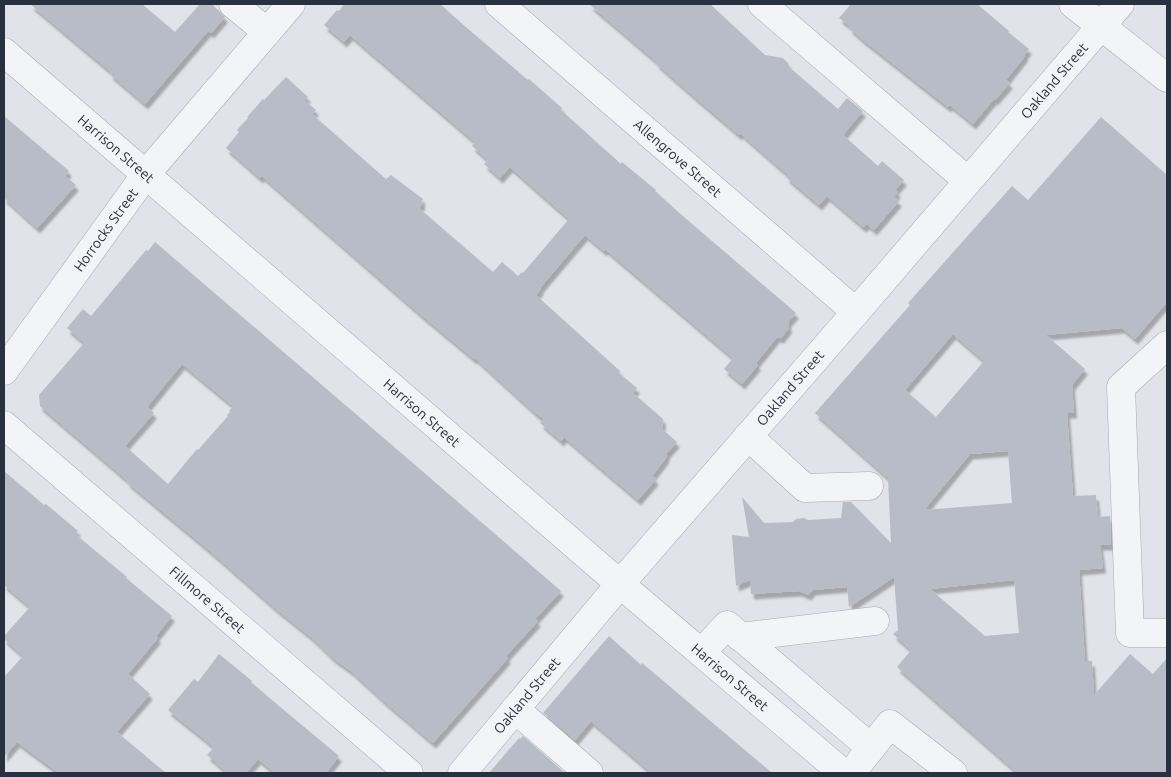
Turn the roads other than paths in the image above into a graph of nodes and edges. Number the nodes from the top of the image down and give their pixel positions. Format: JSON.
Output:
{"nodes":[{"id":1,"x":234,"y":4,"type":"edge"},
{"id":2,"x":291,"y":4,"type":"edge"},
{"id":3,"x":499,"y":4,"type":"edge"},
{"id":4,"x":762,"y":4,"type":"edge"},
{"id":5,"x":1073,"y":4,"type":"edge"},
{"id":6,"x":1120,"y":4,"type":"edge"},
{"id":7,"x":1101,"y":26,"type":"junction"},
{"id":8,"x":267,"y":32,"type":"junction"},
{"id":9,"x":4,"y":52,"type":"edge"},
{"id":10,"x":1167,"y":78,"type":"edge"},
{"id":11,"x":146,"y":174,"type":"junction"},
{"id":12,"x":968,"y":181,"type":"junction"},
{"id":13,"x":856,"y":312,"type":"junction"},
{"id":14,"x":1167,"y":345,"type":"edge"},
{"id":15,"x":4,"y":371,"type":"edge"},
{"id":16,"x":4,"y":425,"type":"edge"},
{"id":17,"x":748,"y":436,"type":"junction"},
{"id":18,"x":869,"y":486,"type":"dead end"},
{"id":19,"x":620,"y":584,"type":"junction"},
{"id":20,"x":875,"y":621,"type":"dead end"},
{"id":21,"x":1167,"y":633,"type":"edge"},
{"id":22,"x":740,"y":636,"type":"junction"},
{"id":23,"x":701,"y":653,"type":"junction"},
{"id":24,"x":515,"y":709,"type":"junction"},
{"id":25,"x":871,"y":748,"type":"junction"},
{"id":26,"x":409,"y":773,"type":"edge"},
{"id":27,"x":462,"y":773,"type":"edge"},
{"id":28,"x":589,"y":773,"type":"edge"},
{"id":29,"x":843,"y":773,"type":"edge"},
{"id":30,"x":851,"y":773,"type":"edge"},
{"id":31,"x":953,"y":773,"type":"edge"}],
"edges":[{"from":1,"to":8,"type":"street"},
{"from":2,"to":8,"type":"street","name":"Horrocks Street"},
{"from":3,"to":13,"type":"street","name":"Allengrove Street"},
{"from":4,"to":12,"type":"street"},
{"from":5,"to":7,"type":"street"},
{"from":6,"to":7,"type":"street","name":"Oakland Street"},
{"from":7,"to":10,"type":"street"},
{"from":7,"to":12,"type":"street","name":"Oakland Street"},
{"from":8,"to":11,"type":"street","name":"Horrocks Street"},
{"from":9,"to":11,"type":"street","name":"Harrison Street"},
{"from":11,"to":15,"type":"street","name":"Horrocks Street"},
{"from":11,"to":19,"type":"street","name":"Harrison Street"},
{"from":12,"to":13,"type":"street","name":"Oakland Street"},
{"from":13,"to":17,"type":"street","name":"Oakland Street"},
{"from":14,"to":21,"type":"street"},
{"from":16,"to":26,"type":"street","name":"Fillmore Street"},
{"from":17,"to":18,"type":"street"},
{"from":17,"to":19,"type":"street","name":"Oakland Street"},
{"from":19,"to":23,"type":"street","name":"Harrison Street"},
{"from":19,"to":24,"type":"street","name":"Oakland Street"},
{"from":20,"to":22,"type":"street"},
{"from":22,"to":23,"type":"street"},
{"from":22,"to":25,"type":"street"},
{"from":23,"to":29,"type":"street","name":"Harrison Street"},
{"from":24,"to":27,"type":"street","name":"Oakland Street"},
{"from":24,"to":28,"type":"street"},
{"from":25,"to":30,"type":"street"},
{"from":25,"to":31,"type":"street"}]}
